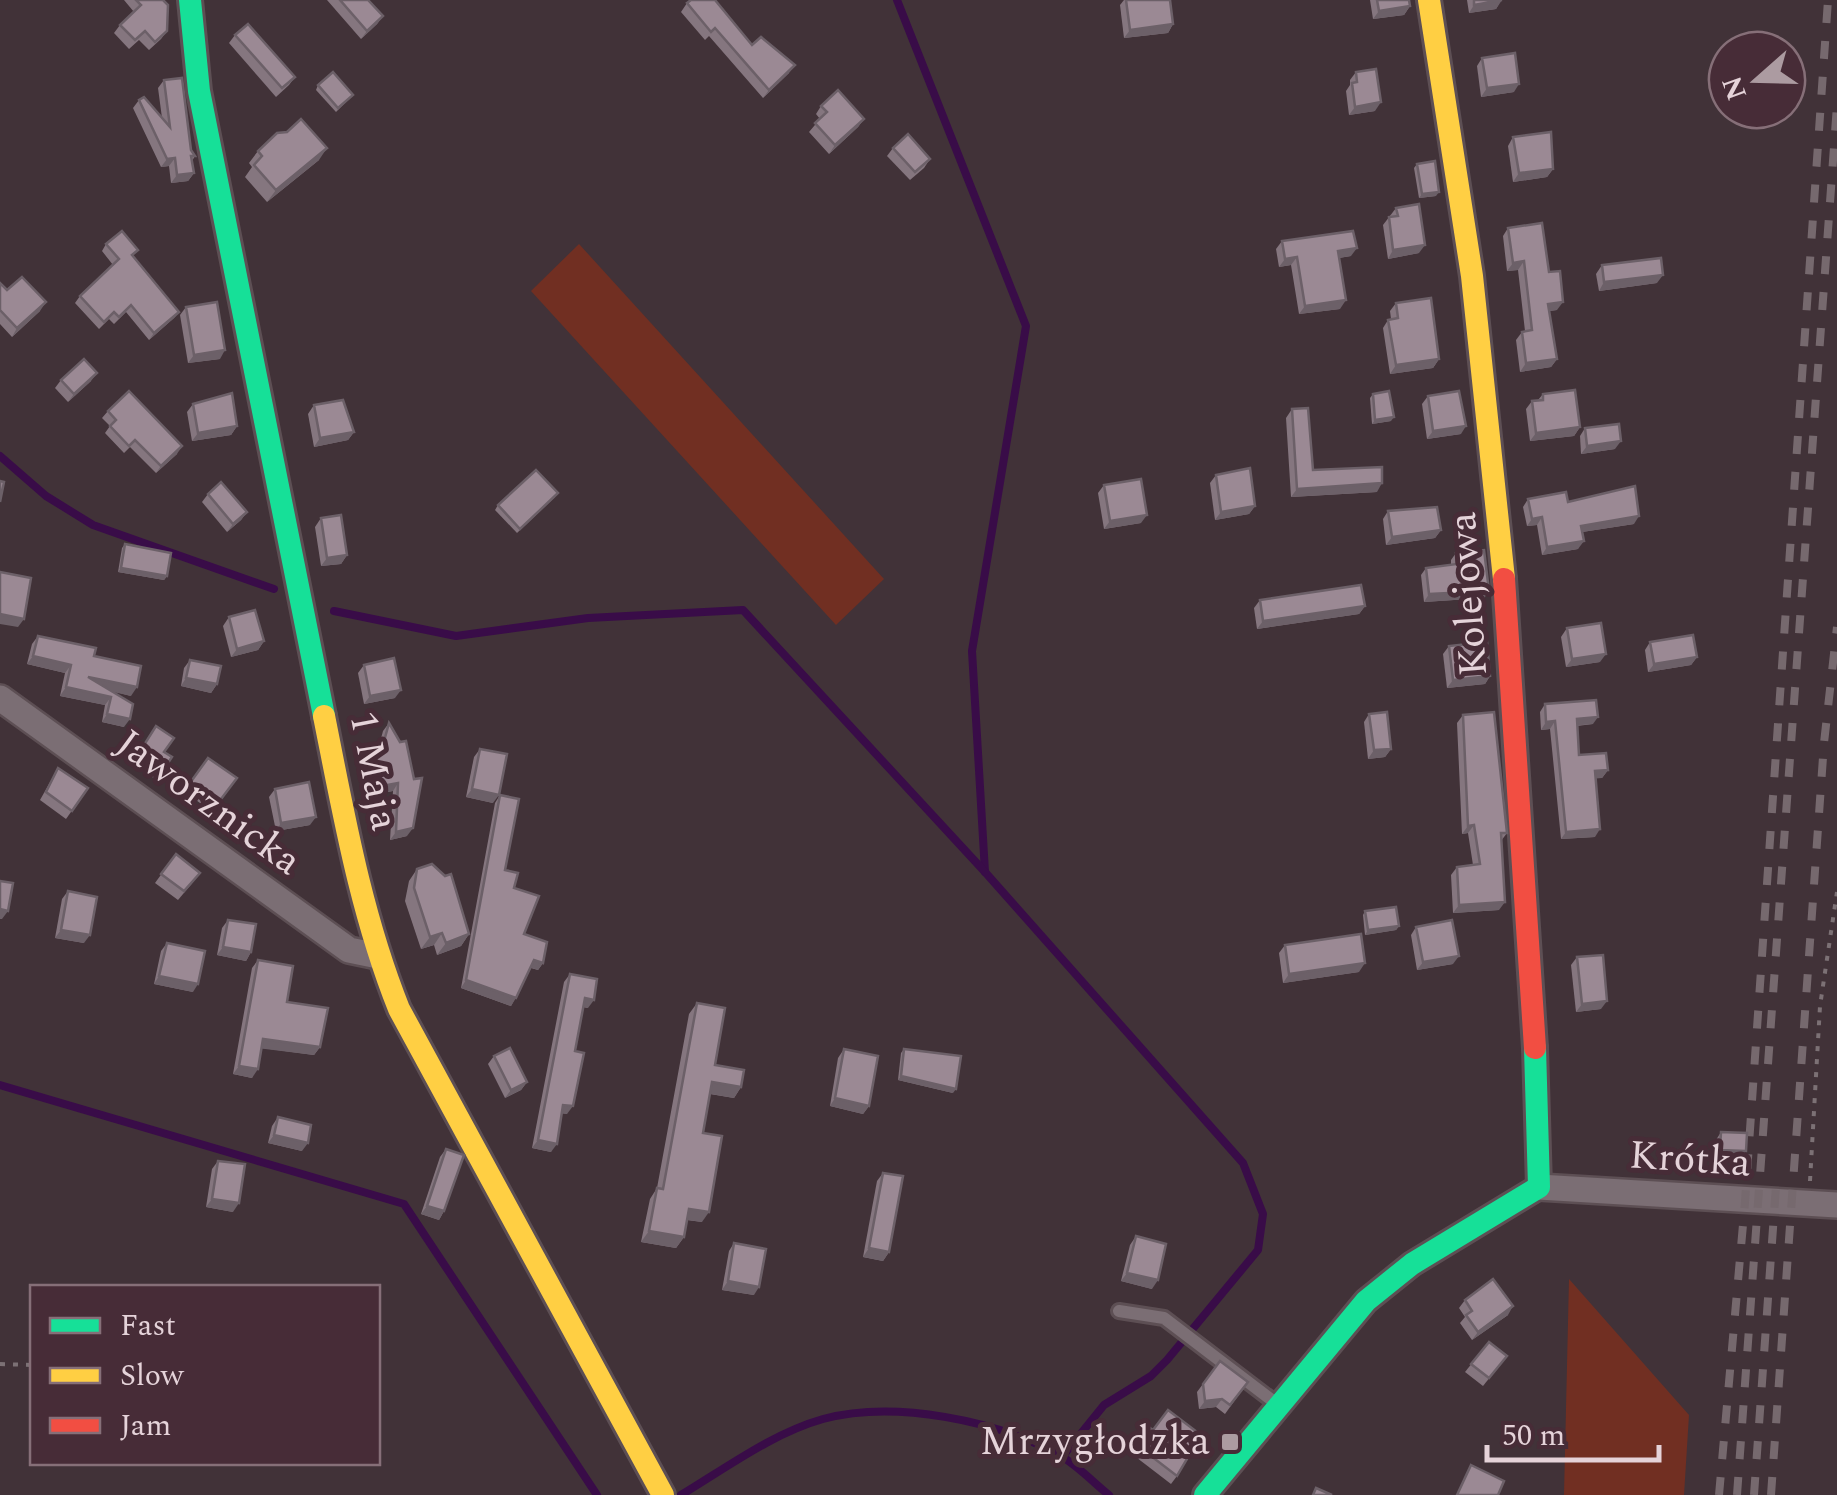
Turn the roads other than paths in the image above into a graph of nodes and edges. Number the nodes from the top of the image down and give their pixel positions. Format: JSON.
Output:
{"nodes":[{"id":1,"x":190,"y":0,"type":"edge"},
{"id":2,"x":1428,"y":0,"type":"edge"},
{"id":3,"x":0,"y":698,"type":"edge"},
{"id":4,"x":378,"y":956,"type":"junction"},
{"id":5,"x":1539,"y":1187,"type":"junction"},
{"id":6,"x":1837,"y":1204,"type":"edge"},
{"id":7,"x":1118,"y":1310,"type":"dead end"},
{"id":8,"x":1279,"y":1405,"type":"junction"},
{"id":9,"x":663,"y":1495,"type":"edge"},
{"id":10,"x":1205,"y":1495,"type":"edge"}],
"edges":[{"from":1,"to":4,"type":"street","name":"1 Maja"},
{"from":2,"to":5,"type":"street","name":"Kolejowa"},
{"from":3,"to":4,"type":"street","name":"Jaworznicka"},
{"from":4,"to":9,"type":"street","name":"1 Maja"},
{"from":5,"to":6,"type":"street","name":"Krótka"},
{"from":5,"to":8,"type":"street"},
{"from":7,"to":8,"type":"lane"},
{"from":8,"to":10,"type":"street"}]}
